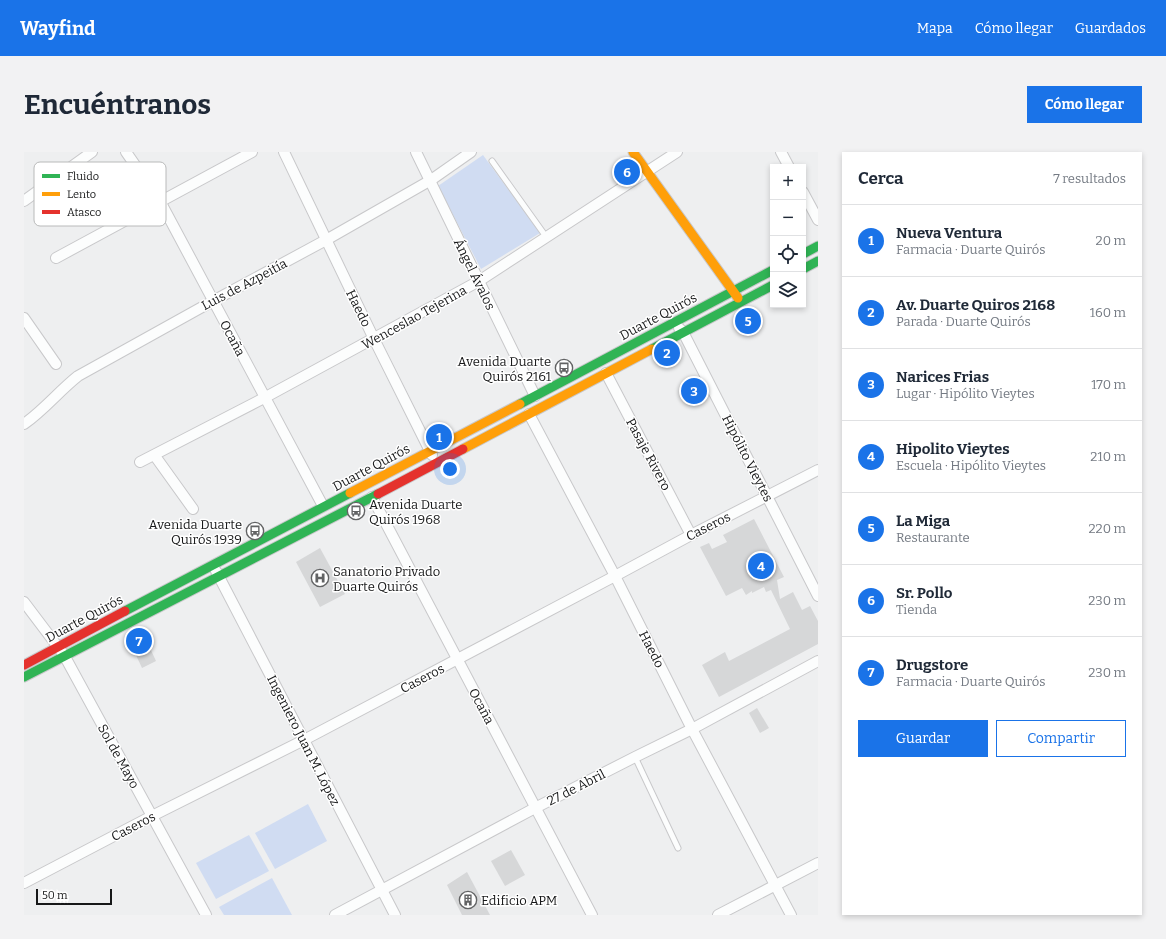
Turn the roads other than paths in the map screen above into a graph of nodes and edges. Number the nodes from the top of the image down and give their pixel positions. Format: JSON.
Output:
{"nodes":[{"id":1,"x":92,"y":152,"type":"edge"},
{"id":2,"x":126,"y":152,"type":"edge"},
{"id":3,"x":252,"y":152,"type":"edge"},
{"id":4,"x":284,"y":152,"type":"edge"},
{"id":5,"x":416,"y":152,"type":"edge"},
{"id":6,"x":471,"y":152,"type":"edge"},
{"id":7,"x":633,"y":152,"type":"edge"},
{"id":8,"x":677,"y":152,"type":"edge"},
{"id":9,"x":781,"y":152,"type":"edge"},
{"id":10,"x":492,"y":161,"type":"dead end"},
{"id":11,"x":78,"y":162,"type":"edge"},
{"id":12,"x":133,"y":162,"type":"edge"},
{"id":13,"x":787,"y":164,"type":"edge"},
{"id":14,"x":647,"y":172,"type":"junction"},
{"id":15,"x":430,"y":180,"type":"junction"},
{"id":16,"x":34,"y":194,"type":"edge"},
{"id":17,"x":166,"y":198,"type":"edge"},
{"id":18,"x":806,"y":198,"type":"edge"},
{"id":19,"x":24,"y":201,"type":"edge"},
{"id":20,"x":166,"y":212,"type":"edge"},
{"id":21,"x":818,"y":220,"type":"edge"},
{"id":22,"x":114,"y":226,"type":"edge"},
{"id":23,"x":547,"y":238,"type":"junction"},
{"id":24,"x":326,"y":240,"type":"junction"},
{"id":25,"x":818,"y":246,"type":"edge"},
{"id":26,"x":806,"y":252,"type":"edge"},
{"id":27,"x":56,"y":258,"type":"dead end"},
{"id":28,"x":818,"y":261,"type":"edge"},
{"id":29,"x":806,"y":267,"type":"edge"},
{"id":30,"x":770,"y":272,"type":"edge"},
{"id":31,"x":479,"y":282,"type":"junction"},
{"id":32,"x":770,"y":287,"type":"edge"},
{"id":33,"x":734,"y":291,"type":"junction"},
{"id":34,"x":213,"y":301,"type":"junction"},
{"id":35,"x":741,"y":303,"type":"junction"},
{"id":36,"x":24,"y":318,"type":"edge"},
{"id":37,"x":674,"y":322,"type":"junction"},
{"id":38,"x":683,"y":332,"type":"junction"},
{"id":39,"x":374,"y":339,"type":"junction"},
{"id":40,"x":56,"y":364,"type":"dead end"},
{"id":41,"x":606,"y":373,"type":"junction"},
{"id":42,"x":535,"y":396,"type":"junction"},
{"id":43,"x":264,"y":398,"type":"junction"},
{"id":44,"x":529,"y":414,"type":"junction"},
{"id":45,"x":24,"y":424,"type":"edge"},
{"id":46,"x":430,"y":450,"type":"junction"},
{"id":47,"x":155,"y":456,"type":"junction"},
{"id":48,"x":140,"y":462,"type":"dead end"},
{"id":49,"x":436,"y":462,"type":"junction"},
{"id":50,"x":818,"y":470,"type":"edge"},
{"id":51,"x":768,"y":496,"type":"junction"},
{"id":52,"x":372,"y":497,"type":"junction"},
{"id":53,"x":323,"y":506,"type":"junction"},
{"id":54,"x":193,"y":510,"type":"dead end"},
{"id":55,"x":691,"y":535,"type":"junction"},
{"id":56,"x":213,"y":564,"type":"junction"},
{"id":57,"x":218,"y":576,"type":"junction"},
{"id":58,"x":615,"y":576,"type":"junction"},
{"id":59,"x":818,"y":596,"type":"edge"},
{"id":60,"x":24,"y":602,"type":"edge"},
{"id":61,"x":57,"y":646,"type":"junction"},
{"id":62,"x":64,"y":655,"type":"junction"},
{"id":63,"x":457,"y":659,"type":"junction"},
{"id":64,"x":818,"y":661,"type":"edge"},
{"id":65,"x":24,"y":665,"type":"edge"},
{"id":66,"x":24,"y":677,"type":"edge"},
{"id":67,"x":692,"y":729,"type":"junction"},
{"id":68,"x":304,"y":740,"type":"junction"},
{"id":69,"x":634,"y":757,"type":"junction"},
{"id":70,"x":535,"y":808,"type":"junction"},
{"id":71,"x":152,"y":816,"type":"junction"},
{"id":72,"x":678,"y":848,"type":"dead end"},
{"id":73,"x":818,"y":863,"type":"edge"},
{"id":74,"x":24,"y":883,"type":"edge"},
{"id":75,"x":776,"y":885,"type":"junction"},
{"id":76,"x":382,"y":891,"type":"junction"},
{"id":77,"x":206,"y":915,"type":"edge"},
{"id":78,"x":335,"y":915,"type":"edge"},
{"id":79,"x":395,"y":915,"type":"edge"},
{"id":80,"x":592,"y":915,"type":"edge"},
{"id":81,"x":718,"y":915,"type":"edge"},
{"id":82,"x":791,"y":915,"type":"edge"}],
"edges":[{"from":1,"to":11,"type":"street"},
{"from":2,"to":12,"type":"street","name":"Ocaña"},
{"from":3,"to":17,"type":"street"},
{"from":4,"to":24,"type":"street","name":"Haedo"},
{"from":5,"to":15,"type":"street","name":"Ángel Ávalos"},
{"from":6,"to":15,"type":"street","name":"Luis de Azpeitía"},
{"from":7,"to":14,"type":"main road"},
{"from":8,"to":14,"type":"street","name":"Wenceslao Tejerina"},
{"from":9,"to":13,"type":"street"},
{"from":10,"to":23,"type":"lane"},
{"from":14,"to":23,"type":"street","name":"Wenceslao Tejerina"},
{"from":14,"to":33,"type":"main road"},
{"from":15,"to":24,"type":"street","name":"Luis de Azpeitía"},
{"from":15,"to":31,"type":"street","name":"Ángel Ávalos"},
{"from":16,"to":19,"type":"street"},
{"from":18,"to":21,"type":"street"},
{"from":20,"to":34,"type":"street","name":"Ocaña"},
{"from":22,"to":27,"type":"street"},
{"from":23,"to":31,"type":"street","name":"Wenceslao Tejerina"},
{"from":24,"to":34,"type":"street","name":"Luis de Azpeitía"},
{"from":24,"to":39,"type":"street","name":"Haedo"},
{"from":25,"to":26,"type":"main road"},
{"from":28,"to":29,"type":"main road"},
{"from":30,"to":33,"type":"main road","name":"Duarte Quirós"},
{"from":31,"to":39,"type":"street","name":"Wenceslao Tejerina"},
{"from":31,"to":42,"type":"street","name":"Ángel Ávalos"},
{"from":32,"to":35,"type":"main road","name":"Duarte Quirós"},
{"from":33,"to":35,"type":"main road"},
{"from":33,"to":37,"type":"main road","name":"Duarte Quirós"},
{"from":34,"to":43,"type":"street","name":"Ocaña"},
{"from":34,"to":45,"type":"street","name":"Luis de Azpeitía"},
{"from":35,"to":38,"type":"main road","name":"Duarte Quirós"},
{"from":36,"to":40,"type":"street"},
{"from":37,"to":38,"type":"street","name":"Hipólito Vieytes"},
{"from":37,"to":42,"type":"main road","name":"Duarte Quirós"},
{"from":38,"to":41,"type":"main road","name":"Duarte Quirós"},
{"from":38,"to":51,"type":"street","name":"Hipólito Vieytes"},
{"from":39,"to":43,"type":"street","name":"Wenceslao Tejerina"},
{"from":39,"to":46,"type":"street","name":"Haedo"},
{"from":41,"to":44,"type":"main road","name":"Duarte Quirós"},
{"from":41,"to":55,"type":"street","name":"Pasaje Rivero"},
{"from":42,"to":46,"type":"main road","name":"Duarte Quirós"},
{"from":43,"to":47,"type":"street","name":"Wenceslao Tejerina"},
{"from":43,"to":53,"type":"street","name":"Ocaña"},
{"from":44,"to":49,"type":"main road","name":"Duarte Quirós"},
{"from":44,"to":58,"type":"street","name":"Haedo"},
{"from":46,"to":49,"type":"street","name":"Haedo"},
{"from":46,"to":53,"type":"main road","name":"Duarte Quirós"},
{"from":47,"to":48,"type":"street","name":"Wenceslao Tejerina"},
{"from":47,"to":54,"type":"street"},
{"from":49,"to":52,"type":"main road","name":"Duarte Quirós"},
{"from":50,"to":51,"type":"street","name":"Caseros"},
{"from":51,"to":55,"type":"street","name":"Caseros"},
{"from":51,"to":59,"type":"street","name":"Hipólito Vieytes"},
{"from":52,"to":57,"type":"main road","name":"Duarte Quirós"},
{"from":52,"to":63,"type":"street","name":"Ocaña"},
{"from":53,"to":56,"type":"main road","name":"Duarte Quirós"},
{"from":55,"to":58,"type":"street","name":"Caseros"},
{"from":56,"to":57,"type":"street","name":"Ingeniero Juan M. López"},
{"from":56,"to":61,"type":"main road","name":"Duarte Quirós"},
{"from":57,"to":62,"type":"main road","name":"Duarte Quirós"},
{"from":57,"to":68,"type":"street","name":"Ingeniero Juan M. López"},
{"from":58,"to":63,"type":"street","name":"Caseros"},
{"from":58,"to":67,"type":"street","name":"Haedo"},
{"from":60,"to":61,"type":"street","name":"Sol de Mayo"},
{"from":61,"to":62,"type":"street","name":"Sol de Mayo"},
{"from":61,"to":65,"type":"main road","name":"Duarte Quirós"},
{"from":62,"to":66,"type":"main road","name":"Duarte Quirós"},
{"from":62,"to":71,"type":"street","name":"Sol de Mayo"},
{"from":63,"to":68,"type":"street","name":"Caseros"},
{"from":63,"to":70,"type":"street","name":"Ocaña"},
{"from":64,"to":67,"type":"street","name":"27 de Abril"},
{"from":67,"to":69,"type":"street","name":"27 de Abril"},
{"from":67,"to":75,"type":"street","name":"Haedo"},
{"from":68,"to":71,"type":"street","name":"Caseros"},
{"from":68,"to":76,"type":"street","name":"Ingeniero Juan M. López"},
{"from":69,"to":70,"type":"street","name":"27 de Abril"},
{"from":69,"to":72,"type":"lane"},
{"from":70,"to":76,"type":"street","name":"27 de Abril"},
{"from":70,"to":80,"type":"street","name":"Ocaña"},
{"from":71,"to":74,"type":"street","name":"Caseros"},
{"from":71,"to":77,"type":"street","name":"Sol de Mayo"},
{"from":73,"to":75,"type":"street"},
{"from":75,"to":81,"type":"street"},
{"from":75,"to":82,"type":"street","name":"Haedo"},
{"from":76,"to":78,"type":"street","name":"27 de Abril"},
{"from":76,"to":79,"type":"street","name":"Ingeniero Juan M. López"}]}
